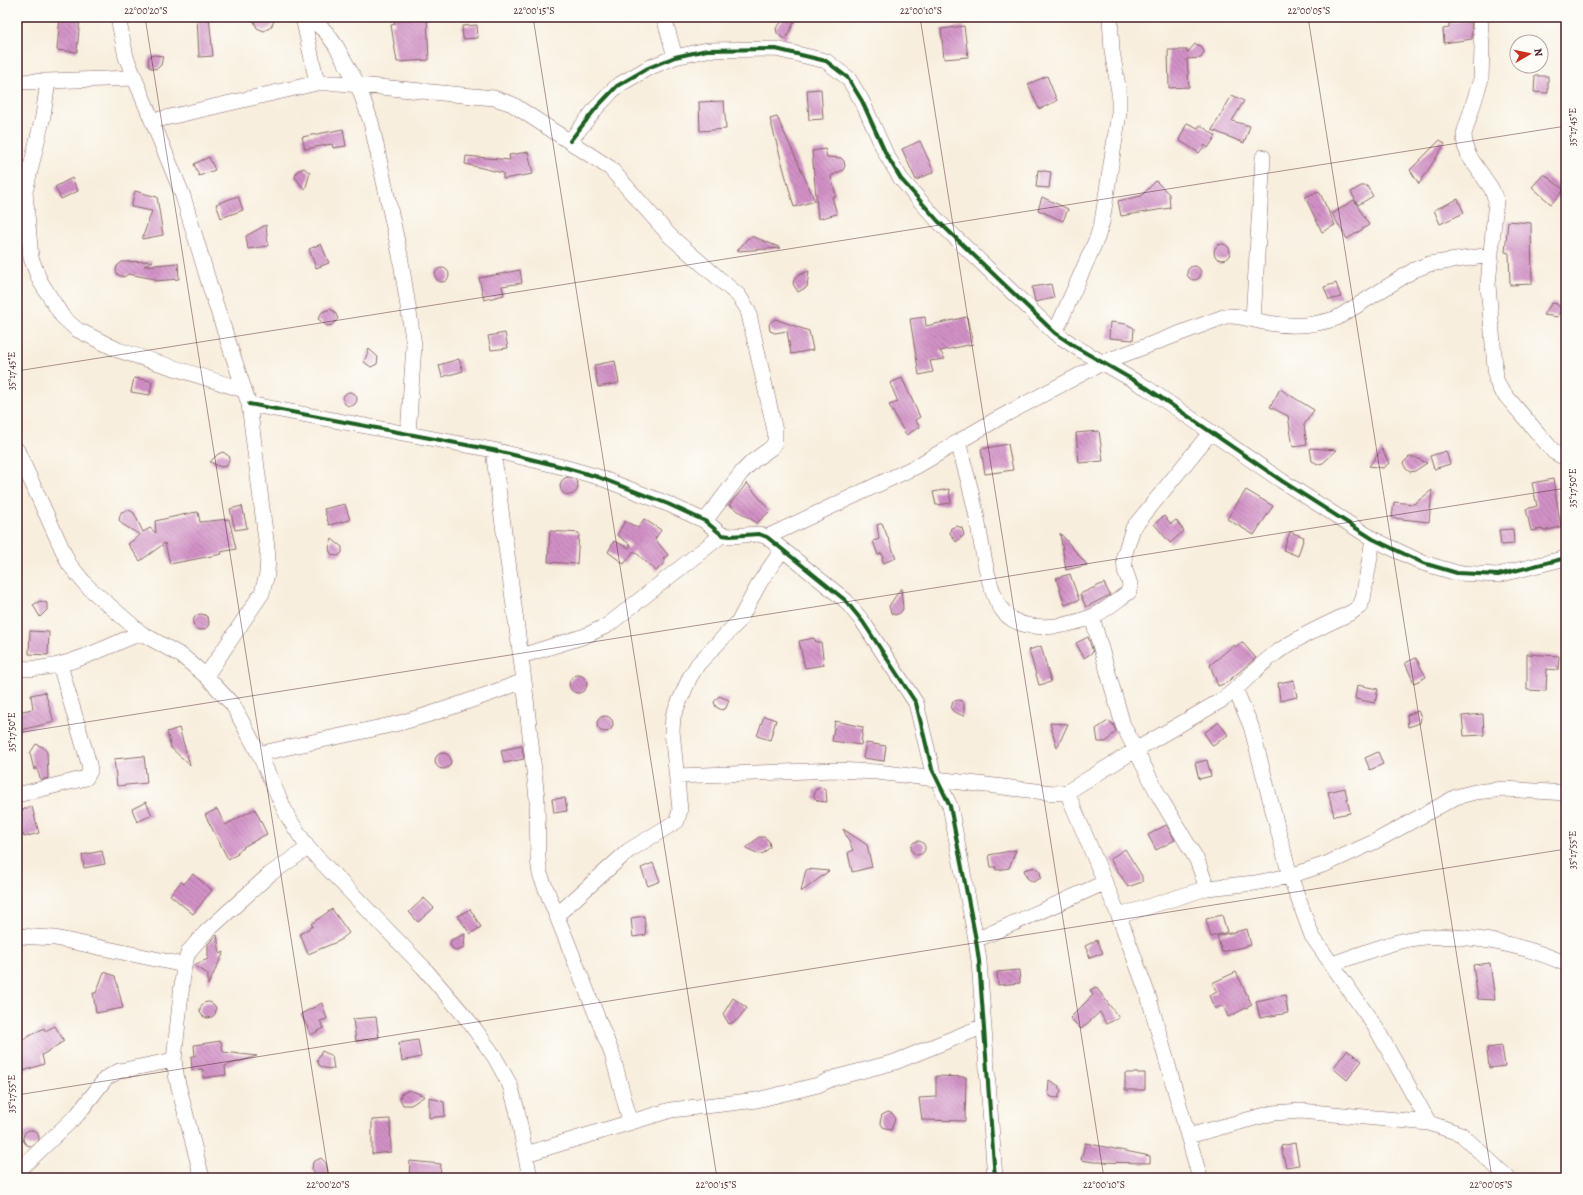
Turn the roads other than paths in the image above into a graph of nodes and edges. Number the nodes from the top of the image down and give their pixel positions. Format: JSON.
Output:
{"nodes":[{"id":1,"x":118,"y":17,"type":"edge"},
{"id":2,"x":303,"y":17,"type":"edge"},
{"id":3,"x":309,"y":17,"type":"edge"},
{"id":4,"x":664,"y":17,"type":"edge"},
{"id":5,"x":1110,"y":17,"type":"edge"},
{"id":6,"x":1480,"y":17,"type":"edge"},
{"id":7,"x":675,"y":56,"type":"junction"},
{"id":8,"x":135,"y":78,"type":"junction"},
{"id":9,"x":48,"y":81,"type":"junction"},
{"id":10,"x":17,"y":82,"type":"edge"},
{"id":11,"x":317,"y":83,"type":"junction"},
{"id":12,"x":358,"y":85,"type":"junction"},
{"id":13,"x":152,"y":121,"type":"junction"},
{"id":14,"x":570,"y":141,"type":"junction"},
{"id":15,"x":1263,"y":157,"type":"dead end"},
{"id":16,"x":1491,"y":255,"type":"junction"},
{"id":17,"x":1253,"y":320,"type":"junction"},
{"id":18,"x":1055,"y":333,"type":"junction"},
{"id":19,"x":1104,"y":362,"type":"junction"},
{"id":20,"x":247,"y":397,"type":"junction"},
{"id":21,"x":1211,"y":432,"type":"junction"},
{"id":22,"x":408,"y":434,"type":"junction"},
{"id":23,"x":958,"y":442,"type":"junction"},
{"id":24,"x":17,"y":450,"type":"edge"},
{"id":25,"x":493,"y":450,"type":"junction"},
{"id":26,"x":1566,"y":454,"type":"edge"},
{"id":27,"x":705,"y":521,"type":"junction"},
{"id":28,"x":722,"y":535,"type":"junction"},
{"id":29,"x":767,"y":537,"type":"junction"},
{"id":30,"x":1373,"y":539,"type":"junction"},
{"id":31,"x":782,"y":550,"type":"junction"},
{"id":32,"x":1566,"y":558,"type":"edge"},
{"id":33,"x":1092,"y":617,"type":"junction"},
{"id":34,"x":141,"y":633,"type":"junction"},
{"id":35,"x":521,"y":656,"type":"junction"},
{"id":36,"x":60,"y":665,"type":"junction"},
{"id":37,"x":17,"y":668,"type":"edge"},
{"id":38,"x":206,"y":676,"type":"junction"},
{"id":39,"x":524,"y":681,"type":"junction"},
{"id":40,"x":1236,"y":691,"type":"junction"},
{"id":41,"x":1136,"y":749,"type":"junction"},
{"id":42,"x":259,"y":754,"type":"junction"},
{"id":43,"x":677,"y":776,"type":"junction"},
{"id":44,"x":936,"y":780,"type":"junction"},
{"id":45,"x":1067,"y":792,"type":"junction"},
{"id":46,"x":1566,"y":793,"type":"edge"},
{"id":47,"x":17,"y":795,"type":"edge"},
{"id":48,"x":308,"y":848,"type":"junction"},
{"id":49,"x":1290,"y":876,"type":"junction"},
{"id":50,"x":1104,"y":883,"type":"junction"},
{"id":51,"x":1207,"y":888,"type":"junction"},
{"id":52,"x":557,"y":916,"type":"junction"},
{"id":53,"x":1119,"y":916,"type":"junction"},
{"id":54,"x":17,"y":936,"type":"edge"},
{"id":55,"x":976,"y":940,"type":"junction"},
{"id":56,"x":1331,"y":964,"type":"junction"},
{"id":57,"x":1566,"y":964,"type":"edge"},
{"id":58,"x":184,"y":965,"type":"junction"},
{"id":59,"x":984,"y":1026,"type":"junction"},
{"id":60,"x":174,"y":1060,"type":"junction"},
{"id":61,"x":630,"y":1121,"type":"junction"},
{"id":62,"x":1429,"y":1123,"type":"junction"},
{"id":63,"x":1188,"y":1136,"type":"junction"},
{"id":64,"x":526,"y":1154,"type":"junction"},
{"id":65,"x":17,"y":1172,"type":"edge"},
{"id":66,"x":202,"y":1178,"type":"edge"},
{"id":67,"x":530,"y":1178,"type":"edge"},
{"id":68,"x":995,"y":1178,"type":"edge"},
{"id":69,"x":1200,"y":1178,"type":"edge"},
{"id":70,"x":1508,"y":1178,"type":"edge"}],
"edges":[{"from":1,"to":8,"type":"street"},
{"from":2,"to":11,"type":"street"},
{"from":3,"to":12,"type":"street"},
{"from":4,"to":7,"type":"street"},
{"from":5,"to":18,"type":"street"},
{"from":6,"to":16,"type":"street"},
{"from":7,"to":14,"type":"street"},
{"from":7,"to":18,"type":"street"},
{"from":8,"to":9,"type":"street"},
{"from":8,"to":13,"type":"street"},
{"from":9,"to":10,"type":"street"},
{"from":9,"to":20,"type":"street"},
{"from":11,"to":12,"type":"street"},
{"from":11,"to":13,"type":"street"},
{"from":12,"to":14,"type":"street"},
{"from":12,"to":22,"type":"street"},
{"from":13,"to":20,"type":"street"},
{"from":14,"to":27,"type":"street"},
{"from":15,"to":17,"type":"street"},
{"from":16,"to":17,"type":"street"},
{"from":16,"to":26,"type":"street"},
{"from":17,"to":19,"type":"street"},
{"from":18,"to":19,"type":"street"},
{"from":19,"to":21,"type":"street"},
{"from":19,"to":23,"type":"street"},
{"from":20,"to":22,"type":"street"},
{"from":20,"to":38,"type":"street"},
{"from":21,"to":30,"type":"street"},
{"from":21,"to":33,"type":"street"},
{"from":22,"to":25,"type":"street"},
{"from":23,"to":29,"type":"street"},
{"from":23,"to":33,"type":"street"},
{"from":24,"to":34,"type":"street"},
{"from":25,"to":27,"type":"street"},
{"from":25,"to":35,"type":"street"},
{"from":27,"to":28,"type":"street"},
{"from":28,"to":29,"type":"street"},
{"from":28,"to":35,"type":"street"},
{"from":29,"to":31,"type":"street"},
{"from":30,"to":32,"type":"street"},
{"from":30,"to":40,"type":"street"},
{"from":31,"to":43,"type":"street"},
{"from":31,"to":44,"type":"street"},
{"from":33,"to":41,"type":"street"},
{"from":34,"to":36,"type":"street"},
{"from":34,"to":38,"type":"street"},
{"from":35,"to":39,"type":"street"},
{"from":36,"to":37,"type":"street"},
{"from":36,"to":47,"type":"street"},
{"from":38,"to":42,"type":"street"},
{"from":39,"to":42,"type":"street"},
{"from":39,"to":52,"type":"street"},
{"from":40,"to":41,"type":"street"},
{"from":40,"to":49,"type":"street"},
{"from":41,"to":45,"type":"street"},
{"from":41,"to":51,"type":"street"},
{"from":42,"to":48,"type":"street"},
{"from":43,"to":44,"type":"street"},
{"from":43,"to":52,"type":"street"},
{"from":44,"to":45,"type":"street"},
{"from":44,"to":55,"type":"street"},
{"from":45,"to":50,"type":"street"},
{"from":46,"to":49,"type":"street"},
{"from":48,"to":58,"type":"street"},
{"from":48,"to":64,"type":"street"},
{"from":49,"to":51,"type":"street"},
{"from":49,"to":56,"type":"street"},
{"from":50,"to":53,"type":"street"},
{"from":50,"to":55,"type":"street"},
{"from":51,"to":53,"type":"street"},
{"from":52,"to":61,"type":"street"},
{"from":53,"to":63,"type":"street"},
{"from":54,"to":58,"type":"street"},
{"from":55,"to":59,"type":"street"},
{"from":56,"to":57,"type":"street"},
{"from":56,"to":62,"type":"street"},
{"from":58,"to":60,"type":"street"},
{"from":59,"to":61,"type":"street"},
{"from":59,"to":68,"type":"street"},
{"from":60,"to":65,"type":"street"},
{"from":60,"to":66,"type":"street"},
{"from":61,"to":64,"type":"street"},
{"from":62,"to":63,"type":"street"},
{"from":62,"to":70,"type":"street"},
{"from":63,"to":69,"type":"street"},
{"from":64,"to":67,"type":"street"}]}
